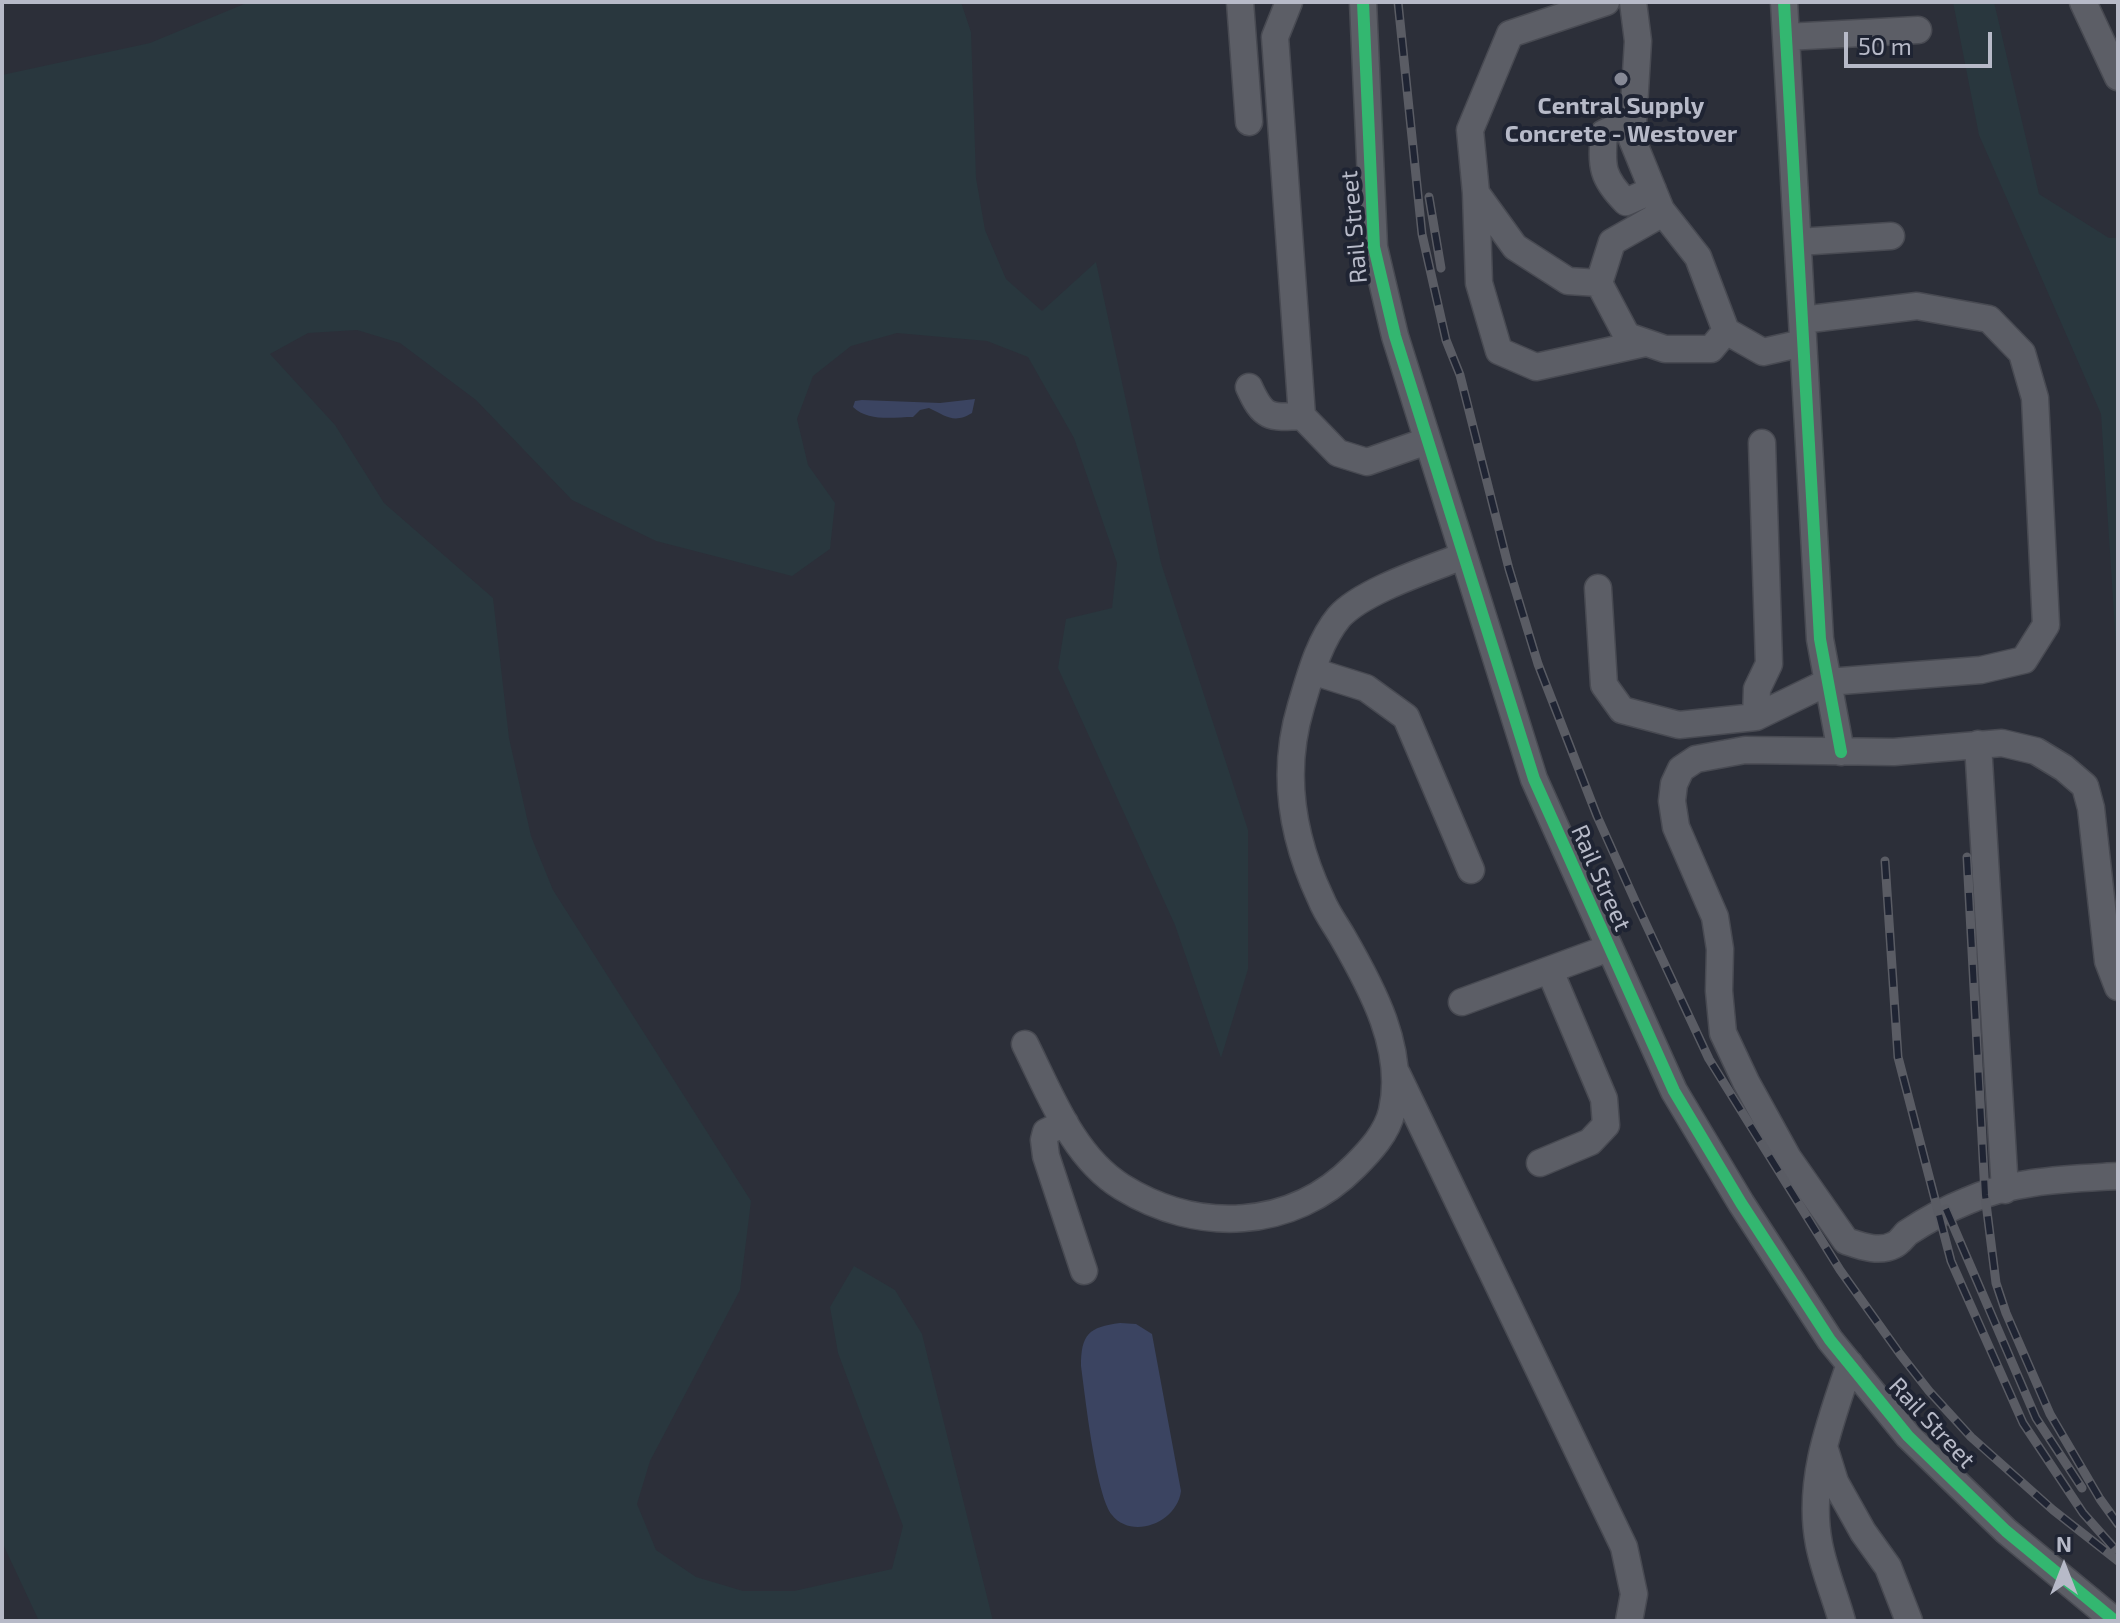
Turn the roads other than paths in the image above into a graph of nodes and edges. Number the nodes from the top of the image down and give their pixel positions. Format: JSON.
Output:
{"nodes":[{"id":1,"x":1240,"y":2,"type":"edge"},
{"id":2,"x":1289,"y":2,"type":"edge"},
{"id":3,"x":1363,"y":2,"type":"edge"},
{"id":4,"x":1606,"y":2,"type":"edge"},
{"id":5,"x":1633,"y":2,"type":"edge"},
{"id":6,"x":1784,"y":2,"type":"edge"},
{"id":7,"x":2083,"y":2,"type":"edge"},
{"id":8,"x":1542,"y":12,"type":"edge"},
{"id":9,"x":1918,"y":30,"type":"dead end"},
{"id":10,"x":1786,"y":37,"type":"junction"},
{"id":11,"x":1277,"y":57,"type":"junction"},
{"id":12,"x":1244,"y":59,"type":"junction"},
{"id":13,"x":2118,"y":77,"type":"edge"},
{"id":14,"x":1633,"y":120,"type":"junction"},
{"id":15,"x":1249,"y":122,"type":"dead end"},
{"id":16,"x":1476,"y":193,"type":"junction"},
{"id":17,"x":1658,"y":202,"type":"junction"},
{"id":18,"x":1891,"y":236,"type":"dead end"},
{"id":19,"x":1798,"y":242,"type":"junction"},
{"id":20,"x":1599,"y":283,"type":"junction"},
{"id":21,"x":1726,"y":331,"type":"junction"},
{"id":22,"x":1803,"y":332,"type":"junction"},
{"id":23,"x":1645,"y":343,"type":"junction"},
{"id":24,"x":1249,"y":387,"type":"dead end"},
{"id":25,"x":1302,"y":416,"type":"junction"},
{"id":26,"x":1427,"y":441,"type":"junction"},
{"id":27,"x":1762,"y":443,"type":"dead end"},
{"id":28,"x":1463,"y":556,"type":"junction"},
{"id":29,"x":1598,"y":588,"type":"dead end"},
{"id":30,"x":1312,"y":671,"type":"junction"},
{"id":31,"x":1828,"y":682,"type":"junction"},
{"id":32,"x":1756,"y":717,"type":"junction"},
{"id":33,"x":1978,"y":744,"type":"junction"},
{"id":34,"x":1841,"y":752,"type":"junction"},
{"id":35,"x":1471,"y":870,"type":"dead end"},
{"id":36,"x":1609,"y":948,"type":"junction"},
{"id":37,"x":1550,"y":971,"type":"junction"},
{"id":38,"x":2118,"y":987,"type":"edge"},
{"id":39,"x":1462,"y":1002,"type":"dead end"},
{"id":40,"x":1025,"y":1044,"type":"dead end"},
{"id":41,"x":1397,"y":1074,"type":"junction"},
{"id":42,"x":1065,"y":1123,"type":"junction"},
{"id":43,"x":1540,"y":1163,"type":"dead end"},
{"id":44,"x":2118,"y":1176,"type":"edge"},
{"id":45,"x":2005,"y":1190,"type":"junction"},
{"id":46,"x":1084,"y":1271,"type":"dead end"},
{"id":47,"x":1850,"y":1364,"type":"junction"},
{"id":48,"x":1824,"y":1446,"type":"junction"},
{"id":49,"x":1629,"y":1621,"type":"edge"},
{"id":50,"x":1842,"y":1621,"type":"edge"},
{"id":51,"x":1909,"y":1621,"type":"edge"},
{"id":52,"x":2115,"y":1621,"type":"edge"}],
"edges":[{"from":1,"to":12,"type":"street"},
{"from":2,"to":11,"type":"street"},
{"from":3,"to":26,"type":"street","name":"Rail Street"},
{"from":4,"to":8,"type":"street"},
{"from":5,"to":14,"type":"street"},
{"from":6,"to":10,"type":"street"},
{"from":7,"to":13,"type":"street"},
{"from":8,"to":16,"type":"street"},
{"from":9,"to":10,"type":"street"},
{"from":10,"to":19,"type":"street"},
{"from":11,"to":12,"type":"street"},
{"from":11,"to":25,"type":"street"},
{"from":12,"to":15,"type":"street"},
{"from":14,"to":17,"type":"street"},
{"from":14,"to":17,"type":"street"},
{"from":16,"to":20,"type":"street"},
{"from":16,"to":23,"type":"street"},
{"from":17,"to":20,"type":"street"},
{"from":17,"to":21,"type":"street"},
{"from":18,"to":19,"type":"street"},
{"from":19,"to":22,"type":"street"},
{"from":20,"to":23,"type":"street"},
{"from":21,"to":22,"type":"street"},
{"from":21,"to":23,"type":"street"},
{"from":22,"to":31,"type":"street"},
{"from":22,"to":31,"type":"street"},
{"from":24,"to":25,"type":"street"},
{"from":25,"to":26,"type":"street"},
{"from":26,"to":28,"type":"street","name":"Rail Street"},
{"from":27,"to":32,"type":"street"},
{"from":28,"to":30,"type":"street"},
{"from":28,"to":36,"type":"street","name":"Rail Street"},
{"from":29,"to":32,"type":"street"},
{"from":30,"to":35,"type":"street"},
{"from":30,"to":41,"type":"street"},
{"from":31,"to":32,"type":"street"},
{"from":31,"to":34,"type":"street"},
{"from":33,"to":34,"type":"street"},
{"from":33,"to":38,"type":"street"},
{"from":33,"to":45,"type":"street"},
{"from":34,"to":45,"type":"street"},
{"from":36,"to":37,"type":"street"},
{"from":36,"to":47,"type":"street","name":"Rail Street"},
{"from":37,"to":39,"type":"street"},
{"from":37,"to":43,"type":"street"},
{"from":40,"to":42,"type":"street"},
{"from":41,"to":42,"type":"street"},
{"from":41,"to":49,"type":"street"},
{"from":42,"to":46,"type":"street"},
{"from":44,"to":45,"type":"street"},
{"from":47,"to":48,"type":"street"},
{"from":47,"to":52,"type":"street","name":"Rail Street"},
{"from":48,"to":50,"type":"street"},
{"from":48,"to":51,"type":"street"}]}
